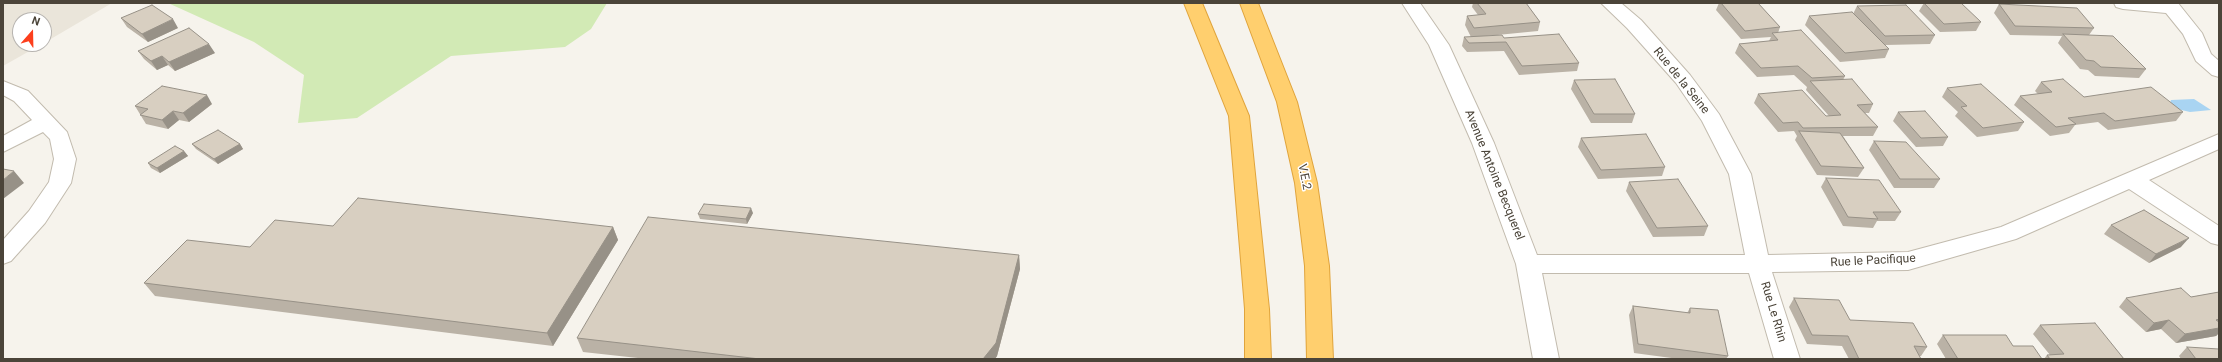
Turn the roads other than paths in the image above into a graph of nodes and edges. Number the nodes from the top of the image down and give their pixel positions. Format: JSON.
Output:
{"nodes":[{"id":1,"x":1193,"y":3,"type":"edge"},
{"id":2,"x":1249,"y":3,"type":"edge"},
{"id":3,"x":1411,"y":3,"type":"edge"},
{"id":4,"x":1610,"y":3,"type":"edge"},
{"id":5,"x":2123,"y":3,"type":"edge"},
{"id":6,"x":2170,"y":5,"type":"edge"},
{"id":7,"x":2219,"y":71,"type":"edge"},
{"id":8,"x":3,"y":87,"type":"edge"},
{"id":9,"x":46,"y":122,"type":"junction"},
{"id":10,"x":2219,"y":141,"type":"edge"},
{"id":11,"x":3,"y":145,"type":"edge"},
{"id":12,"x":2132,"y":180,"type":"junction"},
{"id":13,"x":2219,"y":237,"type":"edge"},
{"id":14,"x":3,"y":255,"type":"edge"},
{"id":15,"x":1528,"y":264,"type":"junction"},
{"id":16,"x":1758,"y":264,"type":"junction"},
{"id":17,"x":1258,"y":359,"type":"edge"},
{"id":18,"x":1320,"y":359,"type":"edge"},
{"id":19,"x":1546,"y":359,"type":"edge"},
{"id":20,"x":1787,"y":359,"type":"edge"}],
"edges":[{"from":1,"to":17,"type":"highway"},
{"from":2,"to":18,"type":"highway","name":"V.E.2"},
{"from":3,"to":15,"type":"street","name":"Avenue Antoine Becquerel"},
{"from":4,"to":16,"type":"street","name":"Rue de la Seine"},
{"from":5,"to":6,"type":"street"},
{"from":6,"to":7,"type":"street"},
{"from":8,"to":9,"type":"street"},
{"from":9,"to":11,"type":"street"},
{"from":9,"to":14,"type":"street"},
{"from":10,"to":12,"type":"street","name":"Rue le Pacifique"},
{"from":12,"to":13,"type":"street"},
{"from":12,"to":16,"type":"street","name":"Rue le Pacifique"},
{"from":15,"to":16,"type":"street","name":"Rue le Pacifique"},
{"from":15,"to":19,"type":"street","name":"Avenue Antoine Becquerel"},
{"from":16,"to":20,"type":"street","name":"Rue Le Rhin"}]}
